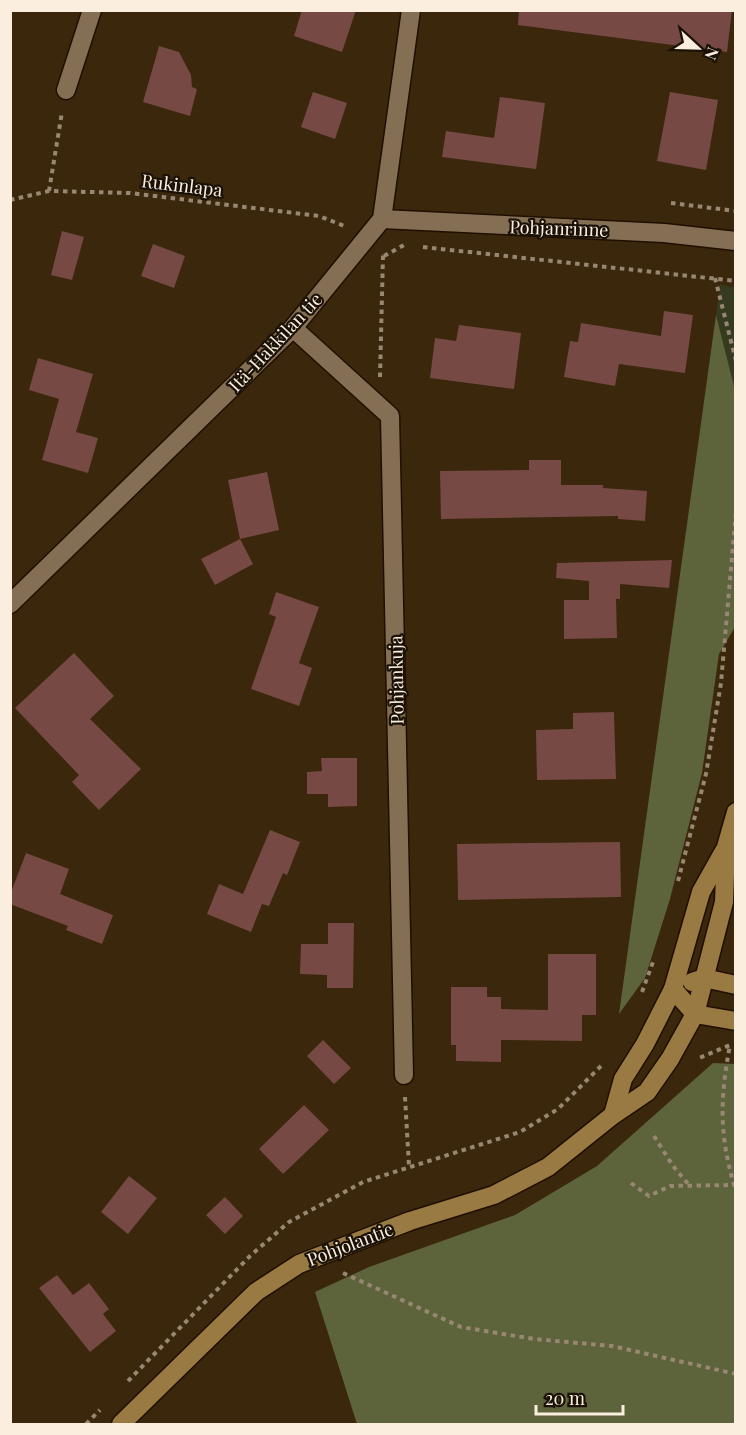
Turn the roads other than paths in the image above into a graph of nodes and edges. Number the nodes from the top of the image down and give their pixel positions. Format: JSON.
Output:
{"nodes":[{"id":1,"x":92,"y":10,"type":"edge"},
{"id":2,"x":411,"y":10,"type":"edge"},
{"id":3,"x":66,"y":90,"type":"road end"},
{"id":4,"x":382,"y":219,"type":"junction"},
{"id":5,"x":735,"y":241,"type":"edge"},
{"id":6,"x":293,"y":328,"type":"junction"},
{"id":7,"x":10,"y":604,"type":"edge"},
{"id":8,"x":735,"y":812,"type":"edge"},
{"id":9,"x":726,"y":847,"type":"junction"},
{"id":10,"x":704,"y":978,"type":"junction"},
{"id":11,"x":735,"y":984,"type":"edge"},
{"id":12,"x":673,"y":989,"type":"junction"},
{"id":13,"x":695,"y":1014,"type":"junction"},
{"id":14,"x":735,"y":1021,"type":"edge"},
{"id":15,"x":404,"y":1075,"type":"road end"},
{"id":16,"x":613,"y":1115,"type":"junction"},
{"id":17,"x":121,"y":1425,"type":"edge"}],
"edges":[{"from":1,"to":3,"type":"street"},
{"from":2,"to":4,"type":"street"},
{"from":4,"to":5,"type":"street","name":"Pohjanrinne"},
{"from":4,"to":6,"type":"street","name":"Itä-Hakkilan tie"},
{"from":6,"to":7,"type":"street","name":"Itä-Hakkilan tie"},
{"from":6,"to":15,"type":"street","name":"Pohjankuja"},
{"from":8,"to":9,"type":"street","name":"Pohjolantie"},
{"from":9,"to":10,"type":"street","name":"Pohjolantie"},
{"from":9,"to":12,"type":"street","name":"Pohjolantie"},
{"from":10,"to":11,"type":"street"},
{"from":10,"to":12,"type":"street"},
{"from":10,"to":13,"type":"street","name":"Pohjolantie"},
{"from":12,"to":13,"type":"street"},
{"from":12,"to":16,"type":"street","name":"Pohjolantie"},
{"from":13,"to":14,"type":"street"},
{"from":13,"to":16,"type":"street","name":"Pohjolantie"},
{"from":16,"to":17,"type":"street","name":"Pohjolantie"}]}
